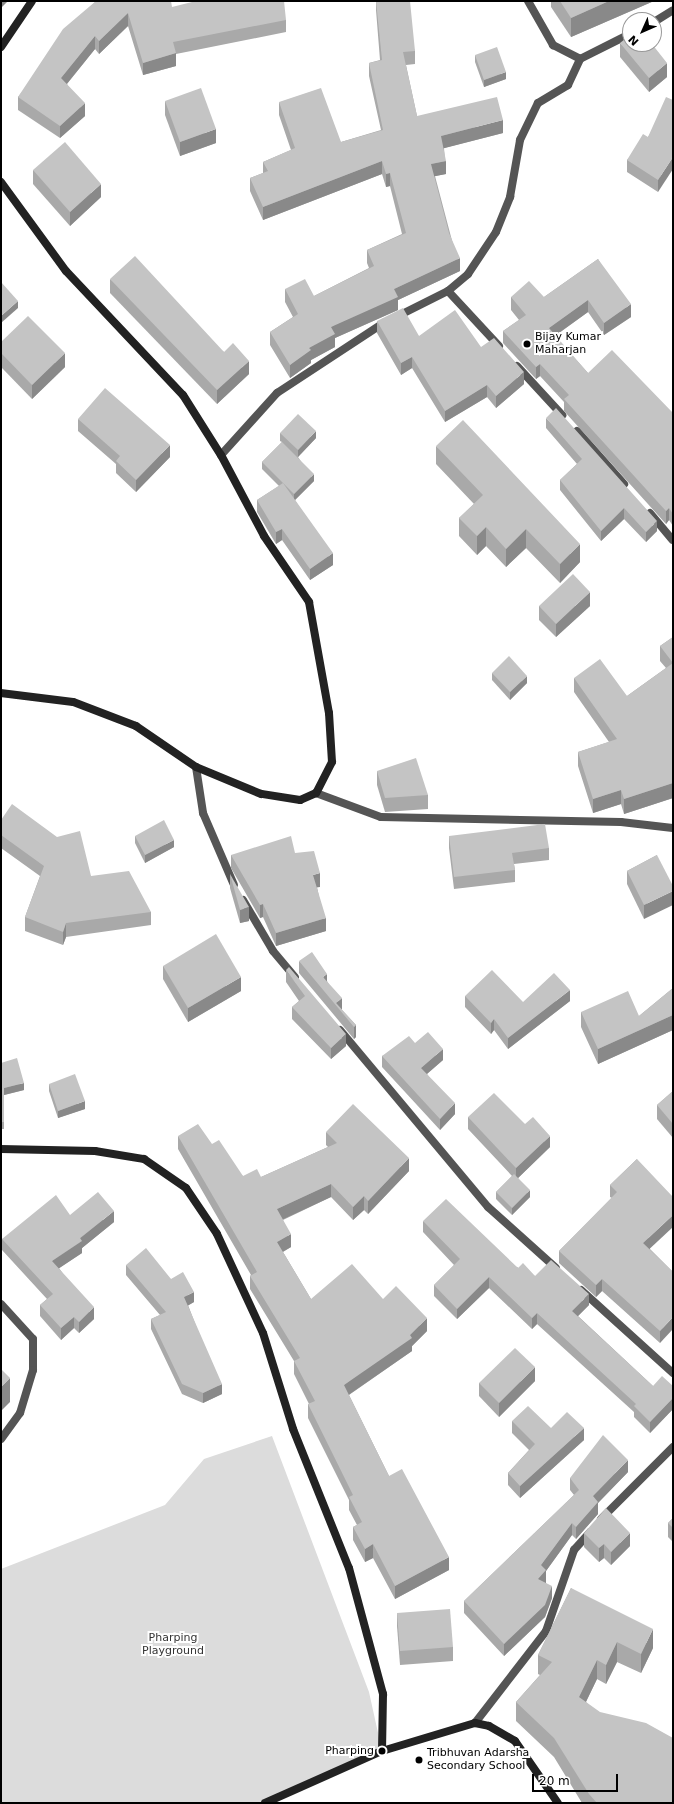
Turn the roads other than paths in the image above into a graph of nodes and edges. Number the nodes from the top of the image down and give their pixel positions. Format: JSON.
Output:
{"nodes":[{"id":1,"x":32,"y":1,"type":"edge"},
{"id":2,"x":528,"y":1,"type":"edge"},
{"id":3,"x":673,"y":10,"type":"edge"},
{"id":4,"x":662,"y":17,"type":"edge"},
{"id":5,"x":622,"y":38,"type":"edge"},
{"id":6,"x":1,"y":46,"type":"edge"},
{"id":7,"x":580,"y":60,"type":"junction"},
{"id":8,"x":1,"y":182,"type":"edge"},
{"id":9,"x":448,"y":291,"type":"junction"},
{"id":10,"x":221,"y":455,"type":"junction"},
{"id":11,"x":632,"y":493,"type":"edge"},
{"id":12,"x":643,"y":505,"type":"edge"},
{"id":13,"x":673,"y":540,"type":"edge"},
{"id":14,"x":1,"y":693,"type":"edge"},
{"id":15,"x":196,"y":767,"type":"junction"},
{"id":16,"x":316,"y":793,"type":"junction"},
{"id":17,"x":673,"y":828,"type":"edge"},
{"id":18,"x":304,"y":988,"type":"edge"},
{"id":19,"x":335,"y":1024,"type":"edge"},
{"id":20,"x":1,"y":1150,"type":"edge"},
{"id":21,"x":564,"y":1275,"type":"edge"},
{"id":22,"x":576,"y":1285,"type":"edge"},
{"id":23,"x":1,"y":1304,"type":"edge"},
{"id":24,"x":673,"y":1373,"type":"edge"},
{"id":25,"x":1,"y":1439,"type":"edge"},
{"id":26,"x":673,"y":1447,"type":"edge"},
{"id":27,"x":475,"y":1723,"type":"junction"},
{"id":28,"x":382,"y":1751,"type":"junction"},
{"id":29,"x":265,"y":1803,"type":"edge"},
{"id":30,"x":558,"y":1803,"type":"edge"}],
"edges":[{"from":1,"to":6,"type":"main road"},
{"from":2,"to":7,"type":"street"},
{"from":3,"to":4,"type":"street"},
{"from":5,"to":7,"type":"street"},
{"from":7,"to":9,"type":"street"},
{"from":8,"to":10,"type":"main road"},
{"from":9,"to":10,"type":"street"},
{"from":9,"to":11,"type":"street"},
{"from":10,"to":16,"type":"main road"},
{"from":12,"to":13,"type":"street"},
{"from":14,"to":15,"type":"main road"},
{"from":15,"to":16,"type":"main road"},
{"from":15,"to":18,"type":"street"},
{"from":16,"to":17,"type":"street"},
{"from":19,"to":21,"type":"street"},
{"from":20,"to":28,"type":"main road"},
{"from":22,"to":24,"type":"street"},
{"from":23,"to":25,"type":"street"},
{"from":26,"to":27,"type":"street"},
{"from":27,"to":28,"type":"main road"},
{"from":27,"to":30,"type":"main road"},
{"from":28,"to":29,"type":"main road"}]}
